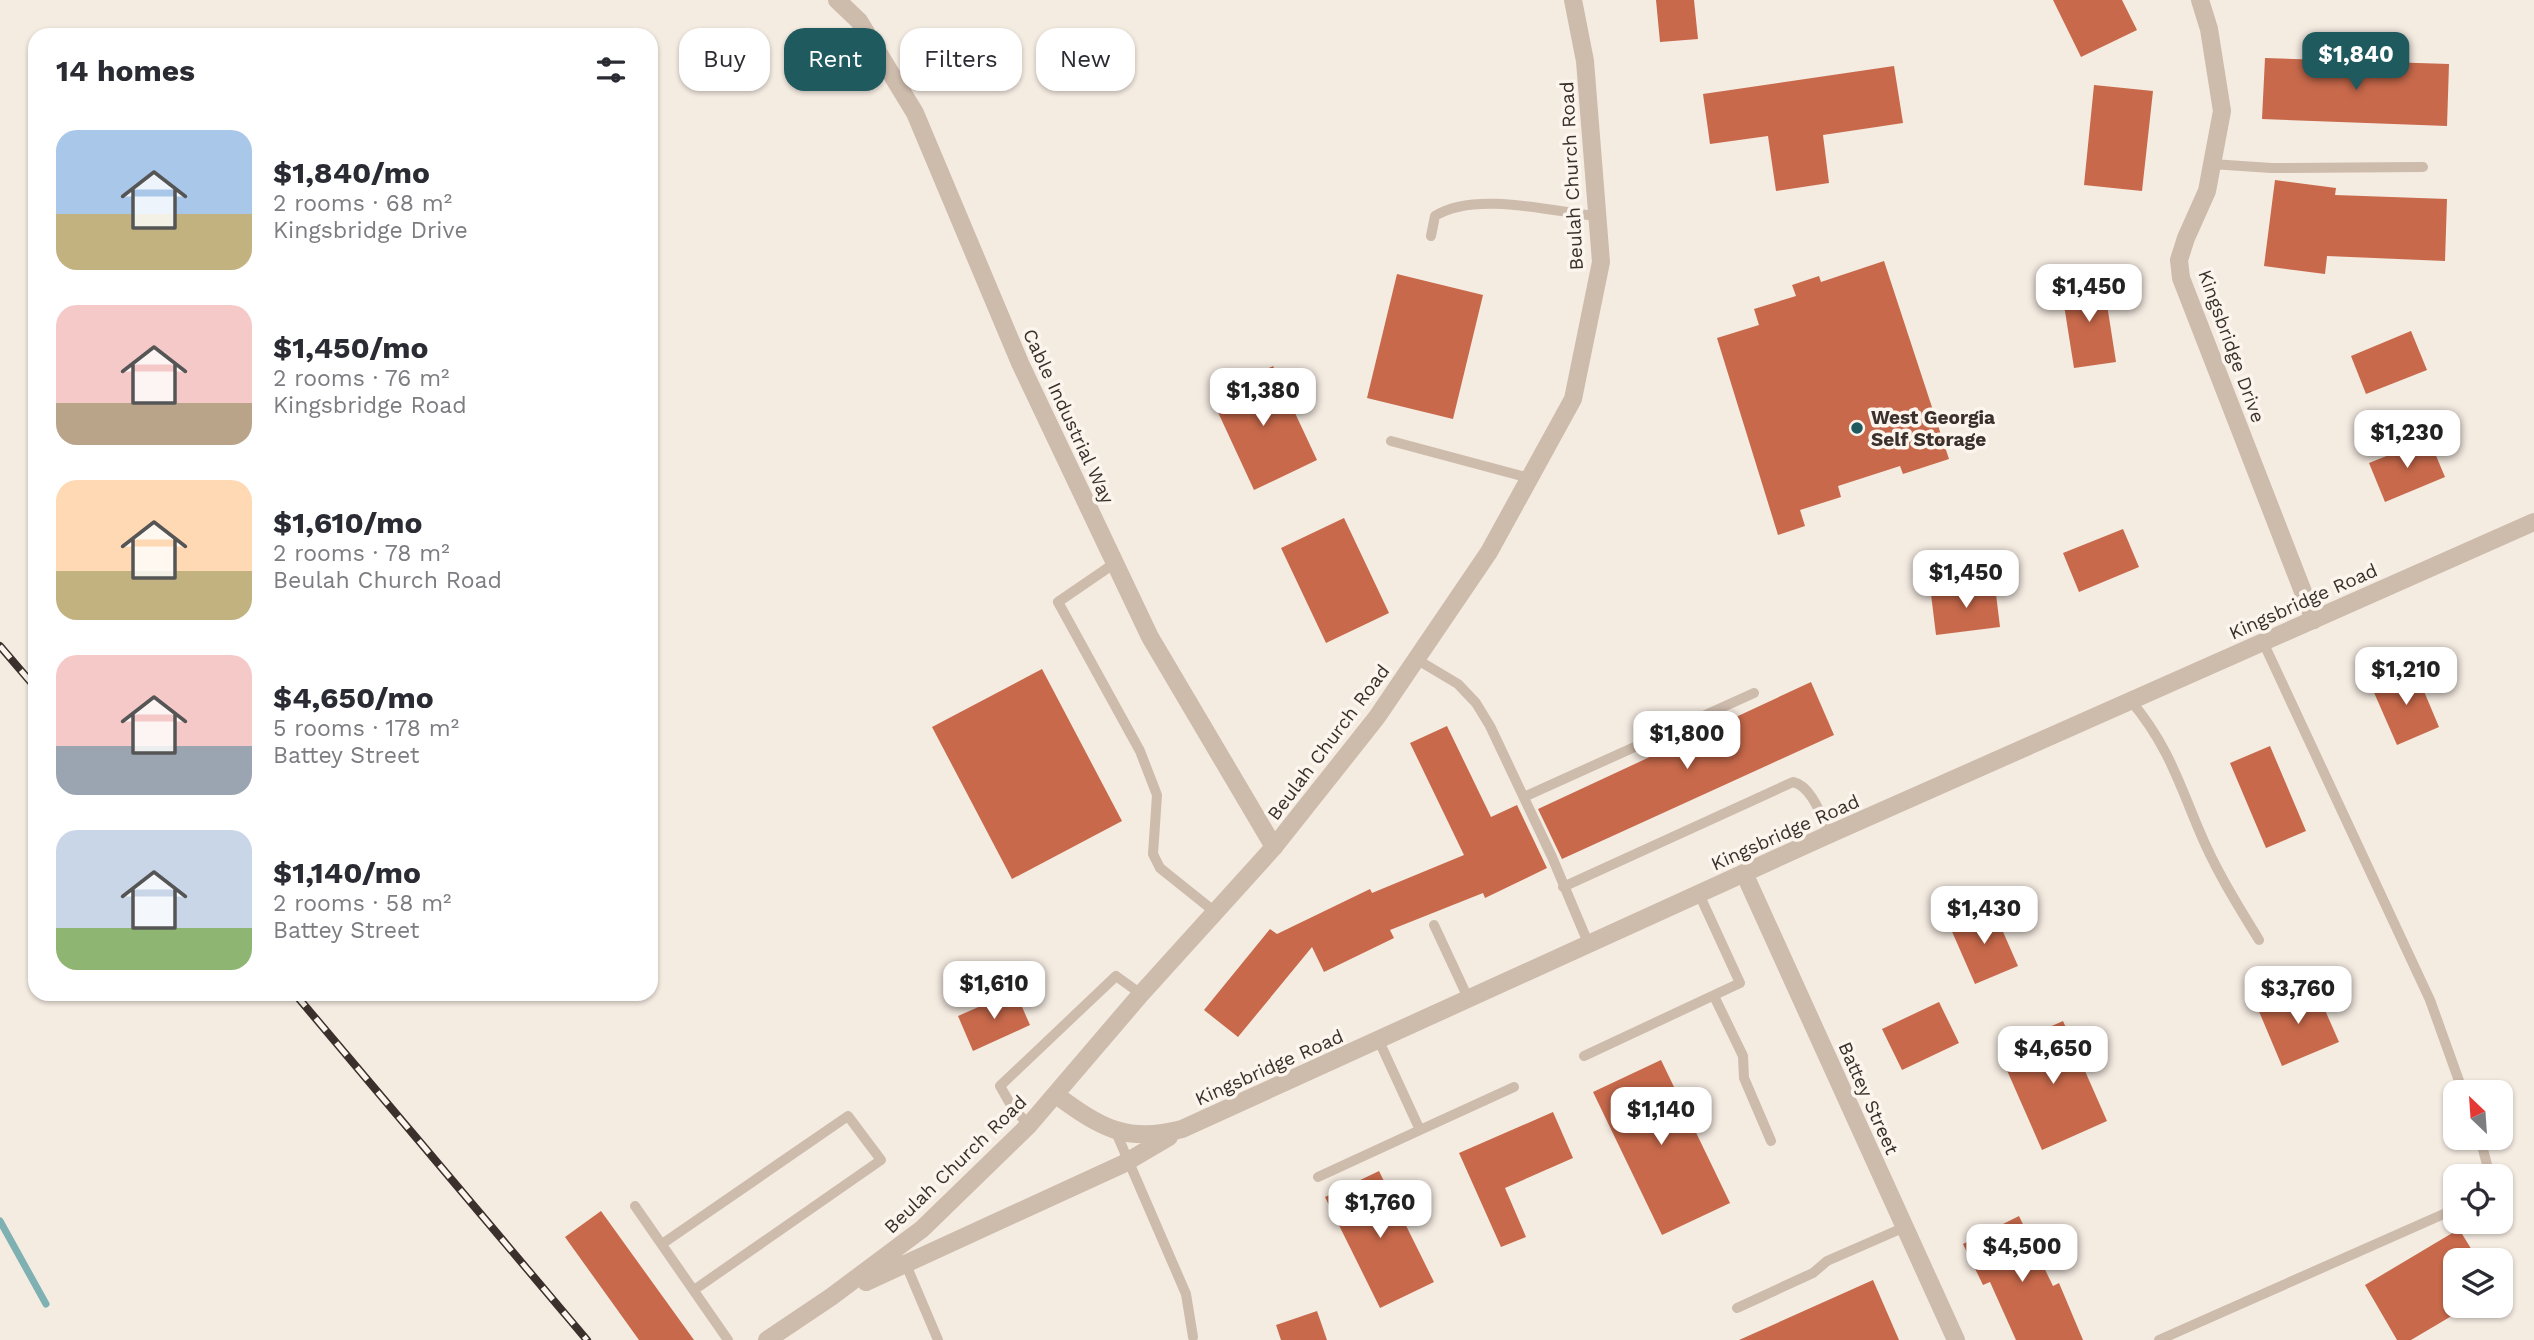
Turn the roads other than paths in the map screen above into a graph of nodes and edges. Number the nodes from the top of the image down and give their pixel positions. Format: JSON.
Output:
{"nodes":[{"id":1,"x":838,"y":0,"type":"edge"},
{"id":2,"x":1573,"y":0,"type":"edge"},
{"id":3,"x":2200,"y":0,"type":"edge"},
{"id":4,"x":2212,"y":164,"type":"junction"},
{"id":5,"x":2423,"y":167,"type":"dead end"},
{"id":6,"x":1595,"y":216,"type":"junction"},
{"id":7,"x":1431,"y":236,"type":"dead end"},
{"id":8,"x":1391,"y":441,"type":"dead end"},
{"id":9,"x":1529,"y":478,"type":"junction"},
{"id":10,"x":2534,"y":522,"type":"edge"},
{"id":11,"x":1115,"y":563,"type":"junction"},
{"id":12,"x":2314,"y":620,"type":"junction"},
{"id":13,"x":2263,"y":642,"type":"junction"},
{"id":14,"x":1416,"y":659,"type":"junction"},
{"id":15,"x":1754,"y":693,"type":"dead end"},
{"id":16,"x":2131,"y":701,"type":"junction"},
{"id":17,"x":1524,"y":797,"type":"junction"},
{"id":18,"x":1830,"y":834,"type":"junction"},
{"id":19,"x":1273,"y":847,"type":"junction"},
{"id":20,"x":1744,"y":873,"type":"junction"},
{"id":21,"x":1563,"y":887,"type":"junction"},
{"id":22,"x":1699,"y":894,"type":"junction"},
{"id":23,"x":1215,"y":912,"type":"junction"},
{"id":24,"x":1434,"y":925,"type":"dead end"},
{"id":25,"x":2259,"y":940,"type":"dead end"},
{"id":26,"x":1588,"y":945,"type":"junction"},
{"id":27,"x":1141,"y":994,"type":"junction"},
{"id":28,"x":1714,"y":996,"type":"junction"},
{"id":29,"x":1469,"y":1000,"type":"junction"},
{"id":30,"x":1379,"y":1041,"type":"junction"},
{"id":31,"x":1584,"y":1056,"type":"dead end"},
{"id":32,"x":2458,"y":1080,"type":"edge"},
{"id":33,"x":1514,"y":1087,"type":"dead end"},
{"id":34,"x":1056,"y":1095,"type":"junction"},
{"id":35,"x":1029,"y":1125,"type":"junction"},
{"id":36,"x":1182,"y":1129,"type":"junction"},
{"id":37,"x":1115,"y":1130,"type":"junction"},
{"id":38,"x":1420,"y":1130,"type":"junction"},
{"id":39,"x":1770,"y":1142,"type":"dead end"},
{"id":40,"x":1130,"y":1160,"type":"junction"},
{"id":41,"x":1318,"y":1177,"type":"dead end"},
{"id":42,"x":635,"y":1206,"type":"dead end"},
{"id":43,"x":2443,"y":1214,"type":"edge"},
{"id":44,"x":1905,"y":1227,"type":"junction"},
{"id":45,"x":662,"y":1244,"type":"junction"},
{"id":46,"x":902,"y":1256,"type":"junction"},
{"id":47,"x":694,"y":1290,"type":"junction"},
{"id":48,"x":1737,"y":1308,"type":"dead end"},
{"id":49,"x":1191,"y":1339,"type":"edge"},
{"id":50,"x":728,"y":1340,"type":"edge"},
{"id":51,"x":766,"y":1340,"type":"edge"},
{"id":52,"x":938,"y":1340,"type":"edge"},
{"id":53,"x":1956,"y":1340,"type":"edge"},
{"id":54,"x":2159,"y":1340,"type":"edge"}],
"edges":[{"from":1,"to":11,"type":"street","name":"Cable Industrial Way"},
{"from":2,"to":6,"type":"street","name":"Beulah Church Road"},
{"from":3,"to":4,"type":"street","name":"Kingsbridge Drive"},
{"from":4,"to":5,"type":"lane"},
{"from":4,"to":12,"type":"street","name":"Kingsbridge Drive"},
{"from":6,"to":7,"type":"lane"},
{"from":6,"to":9,"type":"street","name":"Beulah Church Road"},
{"from":8,"to":9,"type":"lane"},
{"from":9,"to":14,"type":"street","name":"Beulah Church Road"},
{"from":10,"to":12,"type":"street","name":"Kingsbridge Road"},
{"from":11,"to":19,"type":"street","name":"Cable Industrial Way"},
{"from":11,"to":23,"type":"lane"},
{"from":12,"to":13,"type":"street","name":"Kingsbridge Road"},
{"from":13,"to":16,"type":"street","name":"Kingsbridge Road"},
{"from":13,"to":32,"type":"lane"},
{"from":14,"to":17,"type":"lane"},
{"from":14,"to":19,"type":"street","name":"Beulah Church Road"},
{"from":15,"to":17,"type":"lane"},
{"from":16,"to":18,"type":"street","name":"Kingsbridge Road"},
{"from":16,"to":25,"type":"lane"},
{"from":17,"to":21,"type":"lane"},
{"from":18,"to":20,"type":"street","name":"Kingsbridge Road"},
{"from":18,"to":21,"type":"lane"},
{"from":19,"to":23,"type":"street","name":"Beulah Church Road"},
{"from":20,"to":22,"type":"street","name":"Kingsbridge Road"},
{"from":20,"to":44,"type":"street","name":"Battey Street"},
{"from":21,"to":26,"type":"lane"},
{"from":22,"to":26,"type":"street","name":"Kingsbridge Road"},
{"from":22,"to":28,"type":"lane"},
{"from":23,"to":27,"type":"street","name":"Beulah Church Road"},
{"from":24,"to":29,"type":"lane"},
{"from":26,"to":29,"type":"street","name":"Kingsbridge Road"},
{"from":27,"to":34,"type":"street","name":"Beulah Church Road"},
{"from":27,"to":35,"type":"lane"},
{"from":28,"to":31,"type":"lane"},
{"from":28,"to":39,"type":"lane"},
{"from":29,"to":30,"type":"street","name":"Kingsbridge Road"},
{"from":30,"to":36,"type":"street","name":"Kingsbridge Road"},
{"from":30,"to":38,"type":"lane"},
{"from":33,"to":38,"type":"lane"},
{"from":34,"to":35,"type":"street","name":"Beulah Church Road"},
{"from":34,"to":37,"type":"street","name":"Kingsbridge Road"},
{"from":35,"to":46,"type":"street","name":"Beulah Church Road"},
{"from":36,"to":37,"type":"street","name":"Kingsbridge Road"},
{"from":36,"to":40,"type":"street"},
{"from":37,"to":40,"type":"lane"},
{"from":38,"to":41,"type":"lane"},
{"from":40,"to":46,"type":"street"},
{"from":40,"to":49,"type":"lane"},
{"from":42,"to":45,"type":"lane"},
{"from":43,"to":54,"type":"lane"},
{"from":44,"to":48,"type":"lane"},
{"from":44,"to":53,"type":"street","name":"Battey Street"},
{"from":45,"to":47,"type":"lane"},
{"from":45,"to":47,"type":"lane"},
{"from":46,"to":51,"type":"street","name":"Beulah Church Road"},
{"from":46,"to":52,"type":"lane"},
{"from":47,"to":50,"type":"lane"}]}
